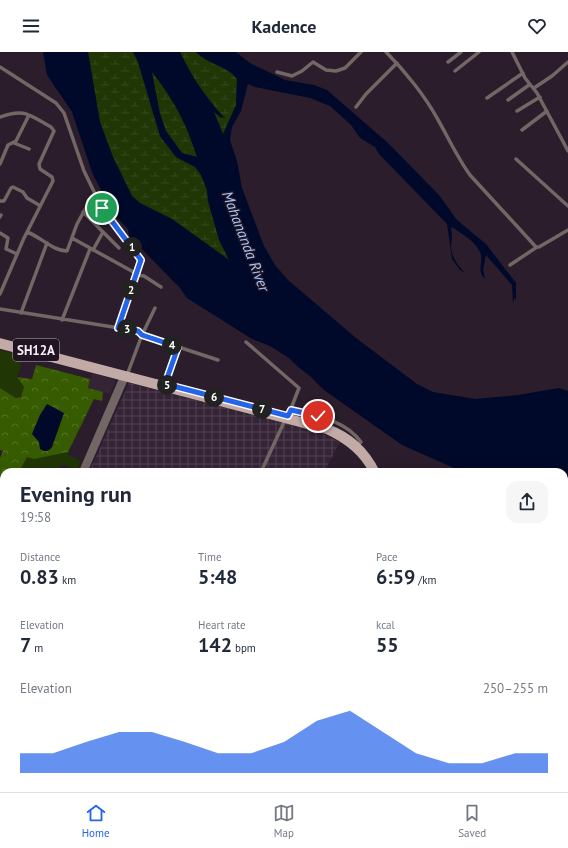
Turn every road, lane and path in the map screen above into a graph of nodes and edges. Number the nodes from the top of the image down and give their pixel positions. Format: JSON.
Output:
{"nodes":[{"id":1,"x":361,"y":52,"type":"edge"},
{"id":2,"x":386,"y":52,"type":"edge"},
{"id":3,"x":461,"y":52,"type":"edge"},
{"id":4,"x":479,"y":52,"type":"edge"},
{"id":5,"x":512,"y":52,"type":"edge"},
{"id":6,"x":448,"y":62,"type":"dead end"},
{"id":7,"x":568,"y":62,"type":"edge"},
{"id":8,"x":397,"y":63,"type":"junction"},
{"id":9,"x":0,"y":67,"type":"edge"},
{"id":10,"x":455,"y":71,"type":"dead end"},
{"id":11,"x":277,"y":72,"type":"dead end"},
{"id":12,"x":522,"y":73,"type":"junction"},
{"id":13,"x":529,"y":85,"type":"junction"},
{"id":14,"x":534,"y":88,"type":"junction"},
{"id":15,"x":540,"y":97,"type":"junction"},
{"id":16,"x":487,"y":98,"type":"dead end"},
{"id":17,"x":508,"y":100,"type":"dead end"},
{"id":18,"x":356,"y":107,"type":"dead end"},
{"id":19,"x":517,"y":111,"type":"dead end"},
{"id":20,"x":547,"y":111,"type":"junction"},
{"id":21,"x":29,"y":115,"type":"junction"},
{"id":22,"x":0,"y":117,"type":"edge"},
{"id":23,"x":522,"y":130,"type":"dead end"},
{"id":24,"x":14,"y":143,"type":"junction"},
{"id":25,"x":0,"y":149,"type":"edge"},
{"id":26,"x":29,"y":149,"type":"dead end"},
{"id":27,"x":6,"y":150,"type":"junction"},
{"id":28,"x":568,"y":151,"type":"edge"},
{"id":29,"x":516,"y":159,"type":"dead end"},
{"id":30,"x":0,"y":164,"type":"edge"},
{"id":31,"x":0,"y":201,"type":"edge"},
{"id":32,"x":88,"y":204,"type":"dead end"},
{"id":33,"x":39,"y":205,"type":"junction"},
{"id":34,"x":568,"y":206,"type":"edge"},
{"id":35,"x":83,"y":212,"type":"junction"},
{"id":36,"x":568,"y":230,"type":"edge"},
{"id":37,"x":27,"y":232,"type":"junction"},
{"id":38,"x":103,"y":232,"type":"junction"},
{"id":39,"x":0,"y":233,"type":"edge"},
{"id":40,"x":72,"y":238,"type":"junction"},
{"id":41,"x":47,"y":243,"type":"junction"},
{"id":42,"x":537,"y":247,"type":"junction"},
{"id":43,"x":119,"y":248,"type":"dead end"},
{"id":44,"x":91,"y":250,"type":"junction"},
{"id":45,"x":17,"y":254,"type":"junction"},
{"id":46,"x":510,"y":265,"type":"dead end"},
{"id":47,"x":137,"y":275,"type":"junction"},
{"id":48,"x":161,"y":287,"type":"dead end"},
{"id":49,"x":0,"y":294,"type":"edge"},
{"id":50,"x":155,"y":308,"type":"dead end"},
{"id":51,"x":0,"y":309,"type":"edge"},
{"id":52,"x":21,"y":313,"type":"junction"},
{"id":53,"x":62,"y":320,"type":"junction"},
{"id":54,"x":118,"y":328,"type":"junction"},
{"id":55,"x":142,"y":335,"type":"junction"},
{"id":56,"x":0,"y":341,"type":"edge"},
{"id":57,"x":246,"y":342,"type":"dead end"},
{"id":58,"x":0,"y":346,"type":"edge"},
{"id":59,"x":178,"y":347,"type":"junction"},
{"id":60,"x":218,"y":360,"type":"dead end"},
{"id":61,"x":125,"y":376,"type":"junction"},
{"id":62,"x":165,"y":384,"type":"junction"},
{"id":63,"x":291,"y":410,"type":"junction"},
{"id":64,"x":287,"y":418,"type":"junction"},
{"id":65,"x":356,"y":447,"type":"junction"},
{"id":66,"x":83,"y":468,"type":"edge"},
{"id":67,"x":87,"y":468,"type":"edge"},
{"id":68,"x":263,"y":468,"type":"edge"},
{"id":69,"x":366,"y":468,"type":"edge"},
{"id":70,"x":369,"y":468,"type":"edge"},
{"id":71,"x":375,"y":468,"type":"edge"}],
"edges":[{"from":1,"to":11,"type":"street"},
{"from":2,"to":8,"type":"street"},
{"from":3,"to":6,"type":"street"},
{"from":4,"to":10,"type":"street"},
{"from":5,"to":12,"type":"street"},
{"from":7,"to":14,"type":"street"},
{"from":8,"to":18,"type":"street"},
{"from":8,"to":42,"type":"street"},
{"from":9,"to":47,"type":"street"},
{"from":12,"to":13,"type":"street"},
{"from":12,"to":16,"type":"street"},
{"from":13,"to":14,"type":"street"},
{"from":13,"to":17,"type":"street"},
{"from":14,"to":15,"type":"street"},
{"from":15,"to":19,"type":"street"},
{"from":15,"to":20,"type":"street"},
{"from":20,"to":23,"type":"street"},
{"from":20,"to":28,"type":"street"},
{"from":21,"to":22,"type":"street"},
{"from":21,"to":24,"type":"street"},
{"from":21,"to":33,"type":"street"},
{"from":24,"to":26,"type":"street"},
{"from":24,"to":27,"type":"street"},
{"from":25,"to":27,"type":"street"},
{"from":27,"to":30,"type":"street"},
{"from":29,"to":34,"type":"street"},
{"from":31,"to":33,"type":"street"},
{"from":32,"to":35,"type":"street"},
{"from":33,"to":37,"type":"street"},
{"from":35,"to":38,"type":"street"},
{"from":35,"to":40,"type":"street"},
{"from":36,"to":42,"type":"street"},
{"from":37,"to":41,"type":"street"},
{"from":37,"to":45,"type":"street"},
{"from":38,"to":43,"type":"street"},
{"from":38,"to":44,"type":"street"},
{"from":39,"to":45,"type":"street"},
{"from":40,"to":41,"type":"street"},
{"from":40,"to":44,"type":"street"},
{"from":41,"to":52,"type":"street"},
{"from":42,"to":46,"type":"street"},
{"from":44,"to":47,"type":"street"},
{"from":44,"to":53,"type":"street"},
{"from":45,"to":49,"type":"street"},
{"from":47,"to":48,"type":"street"},
{"from":47,"to":54,"type":"street"},
{"from":50,"to":55,"type":"street"},
{"from":51,"to":52,"type":"street"},
{"from":52,"to":53,"type":"street"},
{"from":53,"to":54,"type":"street"},
{"from":54,"to":55,"type":"street"},
{"from":55,"to":59,"type":"street"},
{"from":55,"to":61,"type":"street"},
{"from":56,"to":61,"type":"main road","number":"SH12A"},
{"from":57,"to":63,"type":"street"},
{"from":58,"to":61,"type":"main road","number":"SH12A"},
{"from":59,"to":60,"type":"street"},
{"from":59,"to":62,"type":"street"},
{"from":61,"to":62,"type":"main road","number":"SH12A"},
{"from":61,"to":64,"type":"main road","number":"SH12A"},
{"from":61,"to":66,"type":"street"},
{"from":61,"to":67,"type":"street"},
{"from":62,"to":64,"type":"main road","number":"SH12A"},
{"from":63,"to":64,"type":"street"},
{"from":63,"to":65,"type":"street"},
{"from":64,"to":65,"type":"main road","number":"SH12A"},
{"from":64,"to":65,"type":"main road","number":"SH12A"},
{"from":64,"to":68,"type":"street"},
{"from":65,"to":69,"type":"main road","number":"SH12A"},
{"from":65,"to":70,"type":"main road","number":"SH12A"},
{"from":65,"to":71,"type":"main road","number":"SH12A"}]}
